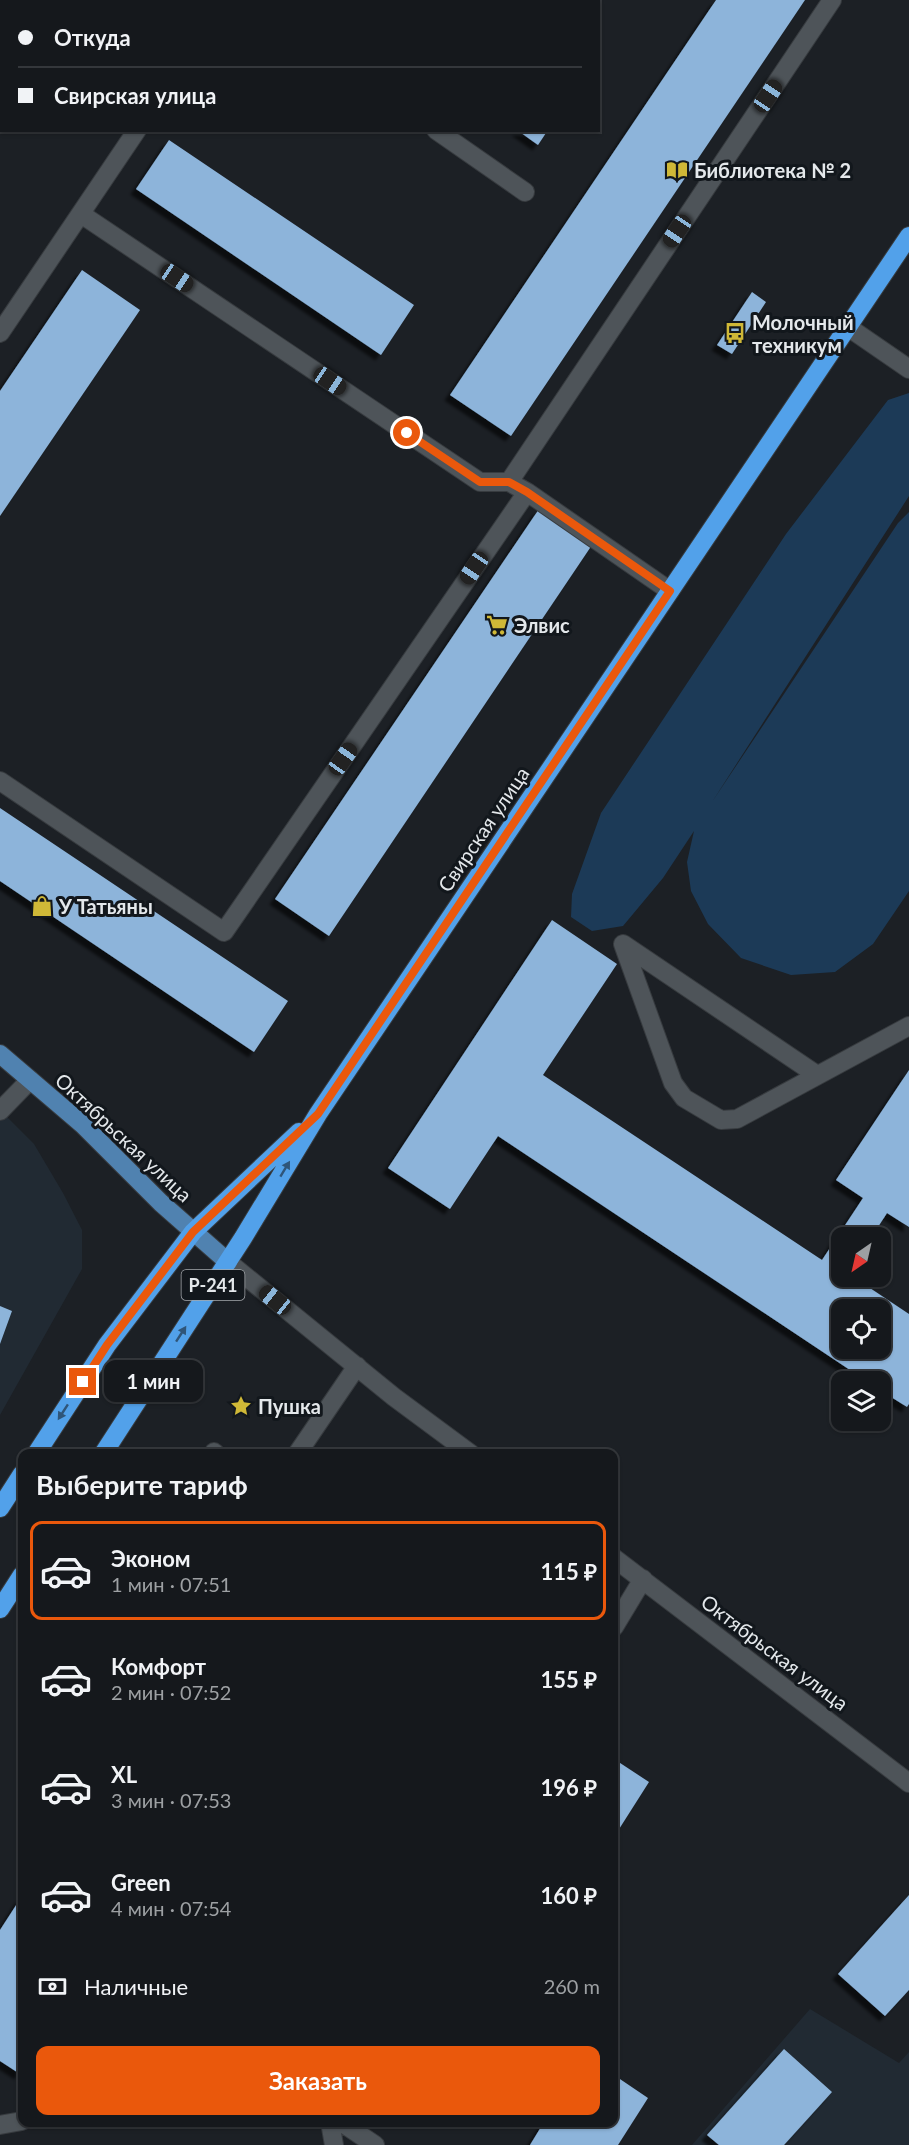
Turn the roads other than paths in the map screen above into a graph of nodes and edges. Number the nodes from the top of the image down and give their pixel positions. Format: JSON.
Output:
{"nodes":[{"id":1,"x":832,"y":0,"type":"edge"},
{"id":2,"x":136,"y":132,"type":"edge"},
{"id":3,"x":439,"y":132,"type":"edge"},
{"id":4,"x":525,"y":192,"type":"dead end"},
{"id":5,"x":81,"y":214,"type":"junction"},
{"id":6,"x":909,"y":236,"type":"edge"},
{"id":7,"x":848,"y":327,"type":"junction"},
{"id":8,"x":0,"y":333,"type":"edge"},
{"id":9,"x":909,"y":369,"type":"edge"},
{"id":10,"x":509,"y":482,"type":"junction"},
{"id":11,"x":527,"y":492,"type":"junction"},
{"id":12,"x":670,"y":591,"type":"junction"},
{"id":13,"x":0,"y":781,"type":"edge"},
{"id":14,"x":909,"y":1026,"type":"edge"},
{"id":15,"x":0,"y":1054,"type":"edge"},
{"id":16,"x":817,"y":1076,"type":"junction"},
{"id":17,"x":30,"y":1080,"type":"junction"},
{"id":18,"x":0,"y":1111,"type":"edge"},
{"id":19,"x":318,"y":1114,"type":"junction"},
{"id":20,"x":193,"y":1232,"type":"junction"},
{"id":21,"x":228,"y":1262,"type":"junction"},
{"id":22,"x":357,"y":1366,"type":"junction"},
{"id":23,"x":39,"y":1449,"type":"edge"},
{"id":24,"x":106,"y":1449,"type":"edge"},
{"id":25,"x":300,"y":1449,"type":"edge"},
{"id":26,"x":464,"y":1449,"type":"edge"},
{"id":27,"x":18,"y":1480,"type":"edge"},
{"id":28,"x":0,"y":1508,"type":"edge"},
{"id":29,"x":618,"y":1561,"type":"edge"},
{"id":30,"x":643,"y":1579,"type":"junction"},
{"id":31,"x":18,"y":1581,"type":"edge"},
{"id":32,"x":0,"y":1609,"type":"edge"},
{"id":33,"x":618,"y":1620,"type":"edge"},
{"id":34,"x":909,"y":1783,"type":"edge"},
{"id":35,"x":18,"y":2122,"type":"edge"},
{"id":36,"x":0,"y":2125,"type":"edge"},
{"id":37,"x":331,"y":2127,"type":"edge"},
{"id":38,"x":348,"y":2127,"type":"edge"},
{"id":39,"x":334,"y":2145,"type":"edge"},
{"id":40,"x":375,"y":2145,"type":"edge"}],
"edges":[{"from":1,"to":10,"type":"street"},
{"from":2,"to":5,"type":"street"},
{"from":3,"to":4,"type":"street"},
{"from":5,"to":8,"type":"street"},
{"from":5,"to":10,"type":"street"},
{"from":6,"to":7,"type":"highway","name":"Свирская улица","number":"Р-241"},
{"from":7,"to":9,"type":"street"},
{"from":7,"to":12,"type":"highway","name":"Свирская улица","number":"Р-241"},
{"from":10,"to":11,"type":"street"},
{"from":11,"to":12,"type":"street"},
{"from":11,"to":13,"type":"street"},
{"from":12,"to":19,"type":"highway","name":"Свирская улица","number":"Р-241"},
{"from":14,"to":16,"type":"street"},
{"from":15,"to":17,"type":"main road","name":"Октябрьская улица"},
{"from":16,"to":16,"type":"street"},
{"from":17,"to":18,"type":"street"},
{"from":17,"to":20,"type":"main road","name":"Октябрьская улица"},
{"from":19,"to":20,"type":"highway","number":"Р-241"},
{"from":21,"to":19,"type":"highway","name":"Свирская улица","number":"Р-241","one_way":true},
{"from":20,"to":21,"type":"main road","name":"Октябрьская улица"},
{"from":20,"to":23,"type":"highway","number":"Р-241","one_way":true},
{"from":21,"to":22,"type":"street","name":"Октябрьская улица"},
{"from":24,"to":21,"type":"highway","name":"Свирская улица","number":"Р-241","one_way":true},
{"from":22,"to":25,"type":"street"},
{"from":22,"to":26,"type":"street","name":"Октябрьская улица"},
{"from":27,"to":28,"type":"highway"},
{"from":29,"to":30,"type":"street","name":"Октябрьская улица"},
{"from":30,"to":33,"type":"street"},
{"from":30,"to":34,"type":"street","name":"Октябрьская улица"},
{"from":31,"to":32,"type":"highway"},
{"from":35,"to":36,"type":"street"},
{"from":37,"to":39,"type":"street"},
{"from":38,"to":40,"type":"street"}]}
